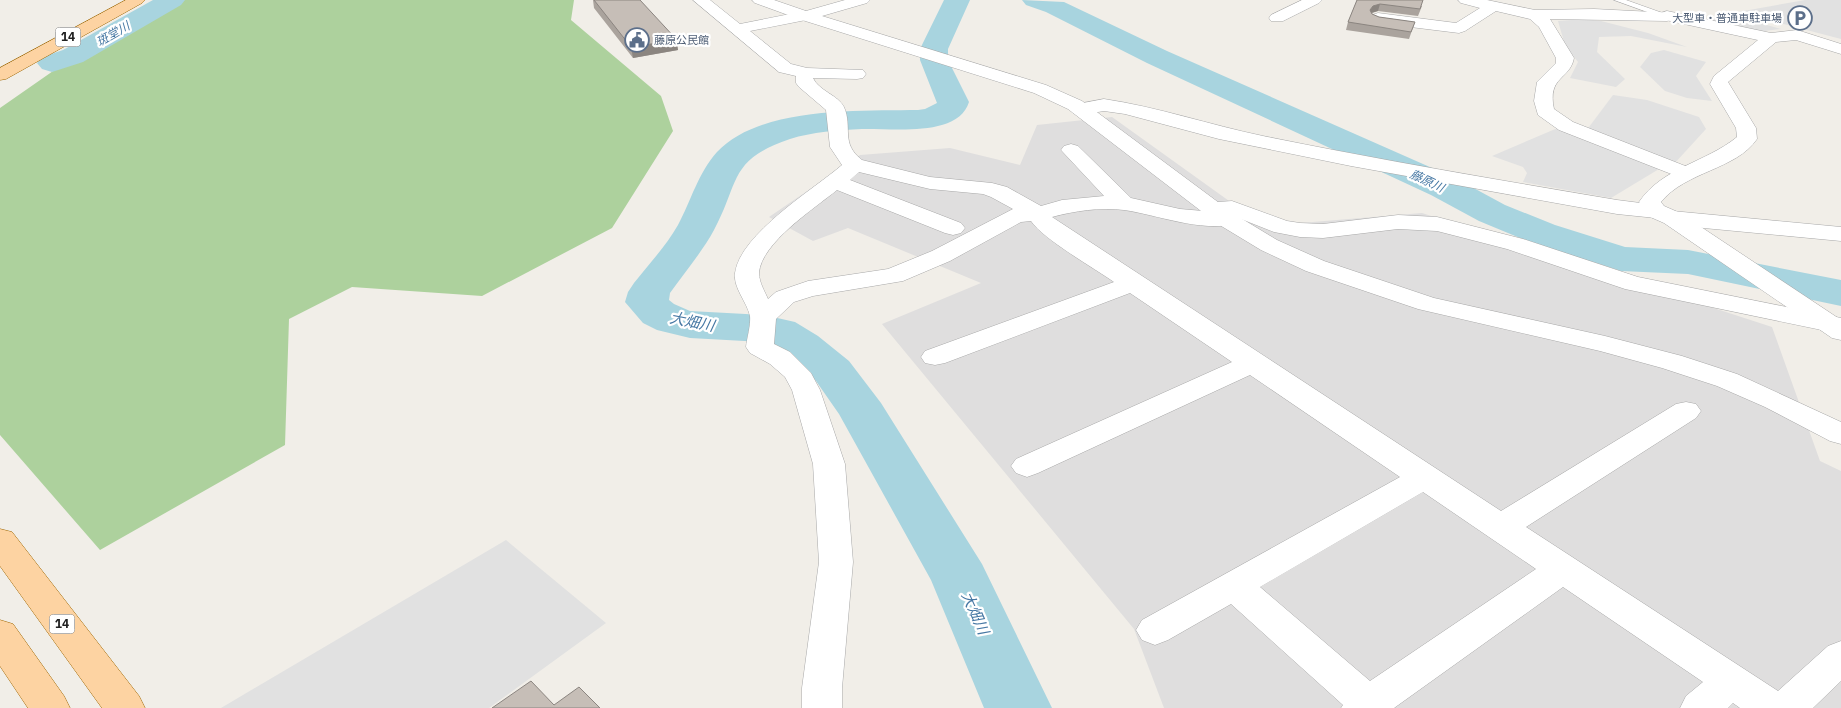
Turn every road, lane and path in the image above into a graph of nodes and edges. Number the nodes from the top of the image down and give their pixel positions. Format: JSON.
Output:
{"nodes":[{"id":1,"x":118,"y":0,"type":"edge"},
{"id":2,"x":137,"y":0,"type":"edge"},
{"id":3,"x":701,"y":0,"type":"edge"},
{"id":4,"x":760,"y":0,"type":"edge"},
{"id":5,"x":862,"y":0,"type":"edge"},
{"id":6,"x":1314,"y":0,"type":"edge"},
{"id":7,"x":1466,"y":0,"type":"edge"},
{"id":8,"x":1618,"y":0,"type":"edge"},
{"id":9,"x":1492,"y":7,"type":"junction"},
{"id":10,"x":1535,"y":15,"type":"junction"},
{"id":11,"x":805,"y":16,"type":"junction"},
{"id":12,"x":1666,"y":16,"type":"junction"},
{"id":13,"x":1277,"y":18,"type":"dead end"},
{"id":14,"x":1378,"y":18,"type":"edge"},
{"id":15,"x":737,"y":29,"type":"junction"},
{"id":16,"x":1771,"y":38,"type":"junction"},
{"id":17,"x":1841,"y":49,"type":"edge"},
{"id":18,"x":0,"y":64,"type":"edge"},
{"id":19,"x":807,"y":73,"type":"junction"},
{"id":20,"x":857,"y":74,"type":"dead end"},
{"id":21,"x":0,"y":75,"type":"edge"},
{"id":22,"x":1080,"y":109,"type":"junction"},
{"id":23,"x":1071,"y":150,"type":"dead end"},
{"id":24,"x":855,"y":165,"type":"junction"},
{"id":25,"x":1686,"y":173,"type":"junction"},
{"id":26,"x":836,"y":182,"type":"junction"},
{"id":27,"x":1123,"y":203,"type":"junction"},
{"id":28,"x":1219,"y":213,"type":"junction"},
{"id":29,"x":1039,"y":214,"type":"junction"},
{"id":30,"x":1664,"y":214,"type":"junction"},
{"id":31,"x":953,"y":228,"type":"dead end"},
{"id":32,"x":1841,"y":234,"type":"edge"},
{"id":33,"x":1133,"y":283,"type":"junction"},
{"id":34,"x":1833,"y":325,"type":"edge"},
{"id":35,"x":762,"y":326,"type":"junction"},
{"id":36,"x":935,"y":358,"type":"dead end"},
{"id":37,"x":1253,"y":363,"type":"junction"},
{"id":38,"x":1686,"y":411,"type":"dead end"},
{"id":39,"x":1841,"y":434,"type":"edge"},
{"id":40,"x":1026,"y":466,"type":"dead end"},
{"id":41,"x":1424,"y":477,"type":"junction"},
{"id":42,"x":1501,"y":528,"type":"junction"},
{"id":43,"x":0,"y":541,"type":"edge"},
{"id":44,"x":1563,"y":569,"type":"junction"},
{"id":45,"x":1234,"y":586,"type":"junction"},
{"id":46,"x":1155,"y":630,"type":"dead end"},
{"id":47,"x":0,"y":636,"type":"edge"},
{"id":48,"x":1841,"y":657,"type":"edge"},
{"id":49,"x":1732,"y":681,"type":"junction"},
{"id":50,"x":1368,"y":706,"type":"edge"},
{"id":51,"x":50,"y":708,"type":"edge"},
{"id":52,"x":124,"y":708,"type":"edge"},
{"id":53,"x":822,"y":708,"type":"edge"},
{"id":54,"x":1700,"y":708,"type":"edge"},
{"id":55,"x":1772,"y":708,"type":"edge"},
{"id":56,"x":1786,"y":708,"type":"edge"}],
"edges":[{"from":1,"to":18,"type":"main road","number":"14"},
{"from":2,"to":21,"type":"main road","number":"14"},
{"from":3,"to":15,"type":"street"},
{"from":4,"to":11,"type":"street"},
{"from":5,"to":11,"type":"street"},
{"from":6,"to":13,"type":"street"},
{"from":7,"to":9,"type":"street"},
{"from":8,"to":12,"type":"lane"},
{"from":9,"to":10,"type":"street"},
{"from":9,"to":14,"type":"street"},
{"from":10,"to":12,"type":"street"},
{"from":10,"to":25,"type":"street"},
{"from":11,"to":15,"type":"street"},
{"from":11,"to":22,"type":"street"},
{"from":12,"to":16,"type":"street"},
{"from":15,"to":19,"type":"street"},
{"from":16,"to":17,"type":"street"},
{"from":16,"to":25,"type":"street"},
{"from":19,"to":20,"type":"street"},
{"from":19,"to":24,"type":"street"},
{"from":22,"to":28,"type":"street"},
{"from":22,"to":30,"type":"street"},
{"from":23,"to":27,"type":"street"},
{"from":24,"to":26,"type":"street"},
{"from":24,"to":29,"type":"street"},
{"from":25,"to":30,"type":"street"},
{"from":26,"to":31,"type":"street"},
{"from":26,"to":35,"type":"street"},
{"from":27,"to":28,"type":"street"},
{"from":27,"to":29,"type":"street"},
{"from":28,"to":34,"type":"street"},
{"from":28,"to":39,"type":"street"},
{"from":29,"to":33,"type":"street"},
{"from":29,"to":35,"type":"street"},
{"from":30,"to":32,"type":"street"},
{"from":30,"to":34,"type":"street"},
{"from":33,"to":36,"type":"street"},
{"from":33,"to":37,"type":"street"},
{"from":35,"to":53,"type":"street"},
{"from":37,"to":40,"type":"street"},
{"from":37,"to":41,"type":"street"},
{"from":38,"to":42,"type":"street"},
{"from":41,"to":42,"type":"street"},
{"from":41,"to":45,"type":"street"},
{"from":42,"to":44,"type":"street"},
{"from":43,"to":52,"type":"main road","number":"14"},
{"from":44,"to":49,"type":"street"},
{"from":44,"to":50,"type":"street"},
{"from":45,"to":46,"type":"street"},
{"from":45,"to":50,"type":"street"},
{"from":47,"to":51,"type":"main road"},
{"from":48,"to":56,"type":"street"},
{"from":49,"to":54,"type":"street"},
{"from":49,"to":55,"type":"street"}]}
